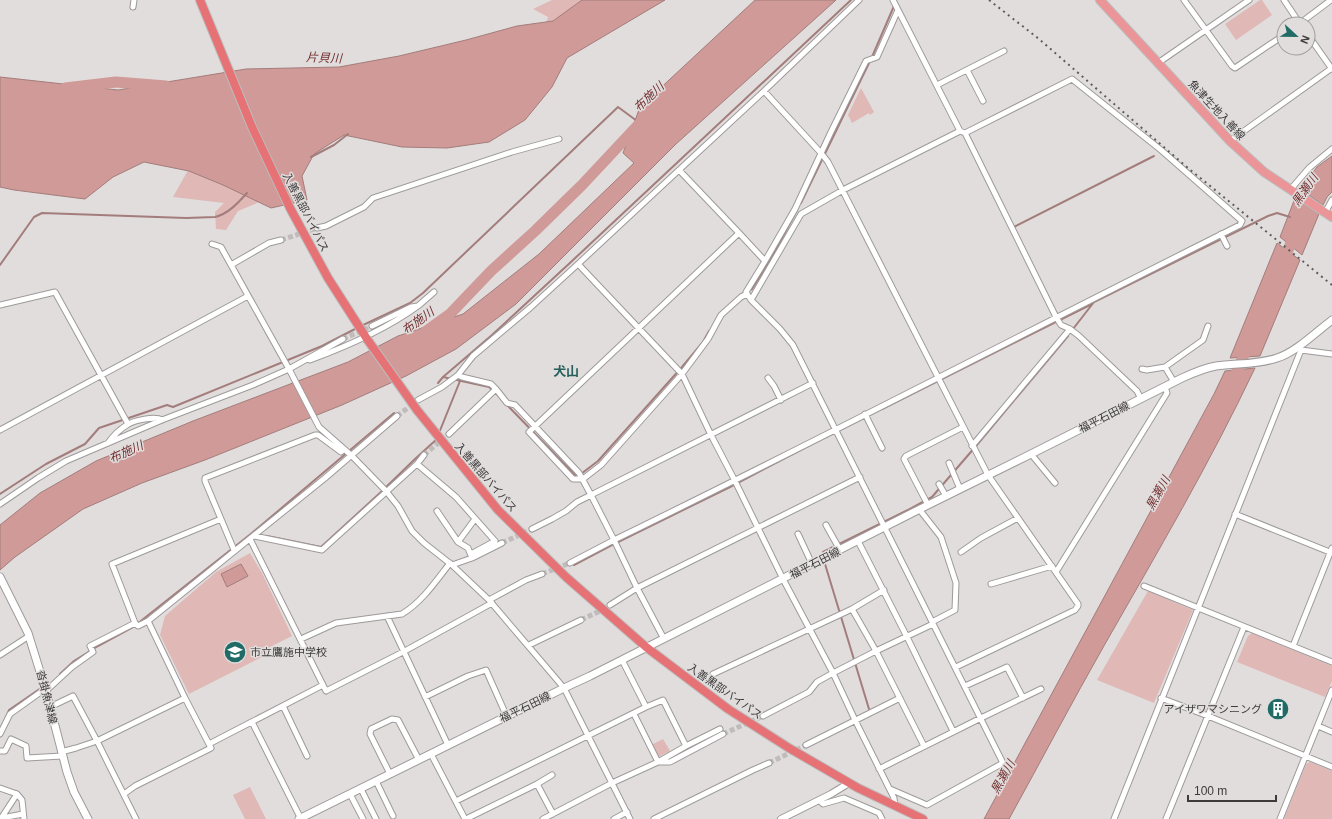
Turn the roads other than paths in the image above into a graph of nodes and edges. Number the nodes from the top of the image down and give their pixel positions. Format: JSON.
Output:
{"nodes":[{"id":1,"x":134,"y":0,"type":"edge"},
{"id":2,"x":200,"y":0,"type":"edge"},
{"id":3,"x":859,"y":0,"type":"edge"},
{"id":4,"x":893,"y":0,"type":"edge"},
{"id":5,"x":1100,"y":0,"type":"edge"},
{"id":6,"x":1184,"y":0,"type":"edge"},
{"id":7,"x":1249,"y":0,"type":"edge"},
{"id":8,"x":1284,"y":0,"type":"edge"},
{"id":9,"x":1331,"y":3,"type":"edge"},
{"id":10,"x":133,"y":7,"type":"dead end"},
{"id":11,"x":898,"y":10,"type":"junction"},
{"id":12,"x":1295,"y":16,"type":"edge"},
{"id":13,"x":1312,"y":16,"type":"edge"},
{"id":14,"x":1205,"y":31,"type":"junction"},
{"id":15,"x":1276,"y":40,"type":"edge"},
{"id":16,"x":1316,"y":46,"type":"edge"},
{"id":17,"x":1004,"y":50,"type":"dead end"},
{"id":18,"x":1158,"y":64,"type":"junction"},
{"id":19,"x":1332,"y":68,"type":"edge"},
{"id":20,"x":967,"y":70,"type":"junction"},
{"id":21,"x":937,"y":85,"type":"junction"},
{"id":22,"x":764,"y":91,"type":"junction"},
{"id":23,"x":983,"y":102,"type":"dead end"},
{"id":24,"x":962,"y":132,"type":"junction"},
{"id":25,"x":559,"y":139,"type":"dead end"},
{"id":26,"x":1230,"y":141,"type":"junction"},
{"id":27,"x":1332,"y":149,"type":"edge"},
{"id":28,"x":821,"y":153,"type":"junction"},
{"id":29,"x":679,"y":170,"type":"junction"},
{"id":30,"x":843,"y":190,"type":"junction"},
{"id":31,"x":1293,"y":192,"type":"junction"},
{"id":32,"x":1332,"y":200,"type":"edge"},
{"id":33,"x":1326,"y":214,"type":"edge"},
{"id":34,"x":317,"y":228,"type":"tunnel mouth"},
{"id":35,"x":739,"y":233,"type":"junction"},
{"id":36,"x":1221,"y":234,"type":"junction"},
{"id":37,"x":280,"y":240,"type":"tunnel mouth"},
{"id":38,"x":212,"y":244,"type":"dead end"},
{"id":39,"x":1227,"y":246,"type":"dead end"},
{"id":40,"x":765,"y":261,"type":"junction"},
{"id":41,"x":578,"y":264,"type":"junction"},
{"id":42,"x":231,"y":265,"type":"junction"},
{"id":43,"x":434,"y":292,"type":"dead end"},
{"id":44,"x":747,"y":294,"type":"junction"},
{"id":45,"x":248,"y":296,"type":"junction"},
{"id":46,"x":751,"y":300,"type":"junction"},
{"id":47,"x":0,"y":305,"type":"edge"},
{"id":48,"x":418,"y":306,"type":"junction"},
{"id":49,"x":1056,"y":317,"type":"junction"},
{"id":50,"x":1332,"y":320,"type":"edge"},
{"id":51,"x":372,"y":326,"type":"tunnel mouth"},
{"id":52,"x":1208,"y":326,"type":"dead end"},
{"id":53,"x":638,"y":329,"type":"junction"},
{"id":54,"x":1070,"y":329,"type":"junction"},
{"id":55,"x":366,"y":338,"type":"junction"},
{"id":56,"x":343,"y":340,"type":"tunnel mouth"},
{"id":57,"x":1299,"y":348,"type":"junction"},
{"id":58,"x":1332,"y":354,"type":"edge"},
{"id":59,"x":1165,"y":367,"type":"junction"},
{"id":60,"x":1142,"y":369,"type":"dead end"},
{"id":61,"x":290,"y":371,"type":"junction"},
{"id":62,"x":682,"y":374,"type":"junction"},
{"id":63,"x":100,"y":375,"type":"junction"},
{"id":64,"x":458,"y":375,"type":"junction"},
{"id":65,"x":938,"y":377,"type":"junction"},
{"id":66,"x":768,"y":378,"type":"dead end"},
{"id":67,"x":1174,"y":382,"type":"junction"},
{"id":68,"x":814,"y":383,"type":"junction"},
{"id":69,"x":1164,"y":387,"type":"junction"},
{"id":70,"x":496,"y":389,"type":"junction"},
{"id":71,"x":1141,"y":399,"type":"junction"},
{"id":72,"x":418,"y":400,"type":"tunnel mouth"},
{"id":73,"x":781,"y":400,"type":"junction"},
{"id":74,"x":865,"y":414,"type":"junction"},
{"id":75,"x":397,"y":416,"type":"tunnel mouth"},
{"id":76,"x":162,"y":420,"type":"junction"},
{"id":77,"x":128,"y":424,"type":"junction"},
{"id":78,"x":534,"y":426,"type":"junction"},
{"id":79,"x":963,"y":427,"type":"junction"},
{"id":80,"x":836,"y":429,"type":"junction"},
{"id":81,"x":0,"y":430,"type":"edge"},
{"id":82,"x":449,"y":434,"type":"tunnel mouth"},
{"id":83,"x":711,"y":435,"type":"junction"},
{"id":84,"x":108,"y":443,"type":"junction"},
{"id":85,"x":972,"y":446,"type":"junction"},
{"id":86,"x":882,"y":448,"type":"dead end"},
{"id":87,"x":344,"y":449,"type":"junction"},
{"id":88,"x":1031,"y":454,"type":"junction"},
{"id":89,"x":424,"y":455,"type":"tunnel mouth"},
{"id":90,"x":352,"y":456,"type":"junction"},
{"id":91,"x":949,"y":463,"type":"dead end"},
{"id":92,"x":417,"y":464,"type":"junction"},
{"id":93,"x":988,"y":475,"type":"junction"},
{"id":94,"x":860,"y":477,"type":"junction"},
{"id":95,"x":583,"y":480,"type":"junction"},
{"id":96,"x":735,"y":481,"type":"junction"},
{"id":97,"x":1055,"y":483,"type":"dead end"},
{"id":98,"x":939,"y":484,"type":"dead end"},
{"id":99,"x":960,"y":489,"type":"junction"},
{"id":100,"x":386,"y":491,"type":"junction"},
{"id":101,"x":591,"y":495,"type":"junction"},
{"id":102,"x":946,"y":496,"type":"junction"},
{"id":103,"x":0,"y":504,"type":"edge"},
{"id":104,"x":928,"y":505,"type":"junction"},
{"id":105,"x":919,"y":509,"type":"junction"},
{"id":106,"x":437,"y":511,"type":"dead end"},
{"id":107,"x":1235,"y":514,"type":"junction"},
{"id":108,"x":1018,"y":518,"type":"junction"},
{"id":109,"x":221,"y":519,"type":"junction"},
{"id":110,"x":475,"y":519,"type":"junction"},
{"id":111,"x":826,"y":525,"type":"dead end"},
{"id":112,"x":885,"y":526,"type":"junction"},
{"id":113,"x":758,"y":528,"type":"junction"},
{"id":114,"x":532,"y":529,"type":"tunnel mouth"},
{"id":115,"x":798,"y":534,"type":"dead end"},
{"id":116,"x":252,"y":537,"type":"junction"},
{"id":117,"x":614,"y":540,"type":"junction"},
{"id":118,"x":858,"y":540,"type":"junction"},
{"id":119,"x":458,"y":542,"type":"junction"},
{"id":120,"x":502,"y":543,"type":"tunnel mouth"},
{"id":121,"x":234,"y":550,"type":"junction"},
{"id":122,"x":840,"y":550,"type":"junction"},
{"id":123,"x":1331,"y":551,"type":"edge"},
{"id":124,"x":961,"y":552,"type":"dead end"},
{"id":125,"x":472,"y":556,"type":"junction"},
{"id":126,"x":570,"y":563,"type":"tunnel mouth"},
{"id":127,"x":451,"y":564,"type":"junction"},
{"id":128,"x":812,"y":564,"type":"junction"},
{"id":129,"x":1052,"y":566,"type":"junction"},
{"id":130,"x":1056,"y":572,"type":"junction"},
{"id":131,"x":542,"y":574,"type":"tunnel mouth"},
{"id":132,"x":0,"y":577,"type":"edge"},
{"id":133,"x":783,"y":579,"type":"junction"},
{"id":134,"x":992,"y":584,"type":"dead end"},
{"id":135,"x":1144,"y":586,"type":"dead end"},
{"id":136,"x":637,"y":588,"type":"junction"},
{"id":137,"x":884,"y":590,"type":"junction"},
{"id":138,"x":491,"y":602,"type":"junction"},
{"id":139,"x":610,"y":605,"type":"tunnel mouth"},
{"id":140,"x":1197,"y":608,"type":"junction"},
{"id":141,"x":852,"y":609,"type":"junction"},
{"id":142,"x":387,"y":616,"type":"junction"},
{"id":143,"x":582,"y":620,"type":"tunnel mouth"},
{"id":144,"x":148,"y":621,"type":"junction"},
{"id":145,"x":135,"y":623,"type":"junction"},
{"id":146,"x":933,"y":623,"type":"junction"},
{"id":147,"x":1244,"y":627,"type":"junction"},
{"id":148,"x":810,"y":628,"type":"junction"},
{"id":149,"x":29,"y":636,"type":"junction"},
{"id":150,"x":907,"y":637,"type":"junction"},
{"id":151,"x":664,"y":639,"type":"junction"},
{"id":152,"x":301,"y":640,"type":"junction"},
{"id":153,"x":529,"y":645,"type":"junction"},
{"id":154,"x":1293,"y":646,"type":"junction"},
{"id":155,"x":646,"y":647,"type":"junction"},
{"id":156,"x":876,"y":651,"type":"junction"},
{"id":157,"x":404,"y":652,"type":"junction"},
{"id":158,"x":0,"y":655,"type":"edge"},
{"id":159,"x":622,"y":660,"type":"junction"},
{"id":160,"x":1332,"y":662,"type":"edge"},
{"id":161,"x":956,"y":667,"type":"junction"},
{"id":162,"x":833,"y":673,"type":"junction"},
{"id":163,"x":713,"y":674,"type":"dead end"},
{"id":164,"x":323,"y":685,"type":"junction"},
{"id":165,"x":965,"y":686,"type":"junction"},
{"id":166,"x":564,"y":688,"type":"junction"},
{"id":167,"x":1041,"y":689,"type":"dead end"},
{"id":168,"x":46,"y":690,"type":"junction"},
{"id":169,"x":1332,"y":690,"type":"edge"},
{"id":170,"x":425,"y":697,"type":"junction"},
{"id":171,"x":1331,"y":697,"type":"edge"},
{"id":172,"x":185,"y":698,"type":"junction"},
{"id":173,"x":900,"y":698,"type":"junction"},
{"id":174,"x":1023,"y":698,"type":"junction"},
{"id":175,"x":1161,"y":698,"type":"junction"},
{"id":176,"x":283,"y":706,"type":"junction"},
{"id":177,"x":50,"y":707,"type":"junction"},
{"id":178,"x":646,"y":707,"type":"junction"},
{"id":179,"x":634,"y":714,"type":"junction"},
{"id":180,"x":763,"y":716,"type":"tunnel mouth"},
{"id":181,"x":1208,"y":716,"type":"junction"},
{"id":182,"x":507,"y":717,"type":"junction"},
{"id":183,"x":981,"y":718,"type":"junction"},
{"id":184,"x":854,"y":720,"type":"junction"},
{"id":185,"x":252,"y":722,"type":"junction"},
{"id":186,"x":1318,"y":726,"type":"junction"},
{"id":187,"x":953,"y":731,"type":"junction"},
{"id":188,"x":1332,"y":732,"type":"edge"},
{"id":189,"x":0,"y":734,"type":"edge"},
{"id":190,"x":589,"y":736,"type":"junction"},
{"id":191,"x":97,"y":741,"type":"junction"},
{"id":192,"x":209,"y":744,"type":"junction"},
{"id":193,"x":448,"y":745,"type":"junction"},
{"id":194,"x":806,"y":745,"type":"tunnel mouth"},
{"id":195,"x":686,"y":746,"type":"junction"},
{"id":196,"x":924,"y":746,"type":"junction"},
{"id":197,"x":0,"y":751,"type":"edge"},
{"id":198,"x":61,"y":754,"type":"junction"},
{"id":199,"x":431,"y":754,"type":"junction"},
{"id":200,"x":307,"y":756,"type":"dead end"},
{"id":201,"x":1305,"y":757,"type":"junction"},
{"id":202,"x":419,"y":760,"type":"junction"},
{"id":203,"x":658,"y":762,"type":"junction"},
{"id":204,"x":769,"y":763,"type":"tunnel mouth"},
{"id":205,"x":1332,"y":767,"type":"edge"},
{"id":206,"x":879,"y":769,"type":"junction"},
{"id":207,"x":390,"y":774,"type":"junction"},
{"id":208,"x":552,"y":775,"type":"dead end"},
{"id":209,"x":376,"y":781,"type":"junction"},
{"id":210,"x":612,"y":783,"type":"junction"},
{"id":211,"x":849,"y":783,"type":"junction"},
{"id":212,"x":537,"y":784,"type":"junction"},
{"id":213,"x":0,"y":788,"type":"edge"},
{"id":214,"x":361,"y":789,"type":"junction"},
{"id":215,"x":890,"y":789,"type":"junction"},
{"id":216,"x":18,"y":794,"type":"junction"},
{"id":217,"x":124,"y":794,"type":"junction"},
{"id":218,"x":350,"y":794,"type":"junction"},
{"id":219,"x":819,"y":800,"type":"junction"},
{"id":220,"x":456,"y":801,"type":"junction"},
{"id":221,"x":895,"y":806,"type":"junction"},
{"id":222,"x":627,"y":812,"type":"junction"},
{"id":223,"x":553,"y":814,"type":"junction"},
{"id":224,"x":393,"y":816,"type":"dead end"},
{"id":225,"x":23,"y":817,"type":"edge"},
{"id":226,"x":2,"y":818,"type":"edge"},
{"id":227,"x":88,"y":819,"type":"edge"},
{"id":228,"x":136,"y":819,"type":"edge"},
{"id":229,"x":300,"y":819,"type":"edge"},
{"id":230,"x":362,"y":819,"type":"edge"},
{"id":231,"x":376,"y":819,"type":"edge"},
{"id":232,"x":465,"y":819,"type":"edge"},
{"id":233,"x":543,"y":819,"type":"edge"},
{"id":234,"x":614,"y":819,"type":"edge"},
{"id":235,"x":630,"y":819,"type":"edge"},
{"id":236,"x":654,"y":819,"type":"edge"},
{"id":237,"x":781,"y":819,"type":"edge"},
{"id":238,"x":882,"y":819,"type":"edge"},
{"id":239,"x":923,"y":819,"type":"edge"},
{"id":240,"x":1114,"y":819,"type":"edge"},
{"id":241,"x":1166,"y":819,"type":"edge"},
{"id":242,"x":1280,"y":819,"type":"edge"}],
"edges":[{"from":1,"to":10,"type":"street"},
{"from":2,"to":55,"type":"highway","name":"入善黒部バイパス"},
{"from":3,"to":22,"type":"street"},
{"from":4,"to":11,"type":"street"},
{"from":5,"to":18,"type":"main road","name":"魚津生地入善線"},
{"from":6,"to":14,"type":"street"},
{"from":7,"to":14,"type":"street"},
{"from":8,"to":12,"type":"street"},
{"from":9,"to":13,"type":"street"},
{"from":11,"to":21,"type":"street"},
{"from":11,"to":28,"type":"street"},
{"from":14,"to":15,"type":"street"},
{"from":14,"to":18,"type":"street"},
{"from":16,"to":19,"type":"street"},
{"from":17,"to":20,"type":"street"},
{"from":18,"to":26,"type":"main road","name":"魚津生地入善線"},
{"from":19,"to":26,"type":"street"},
{"from":20,"to":21,"type":"street"},
{"from":20,"to":23,"type":"street"},
{"from":21,"to":24,"type":"street"},
{"from":22,"to":28,"type":"street"},
{"from":22,"to":29,"type":"street"},
{"from":24,"to":30,"type":"street"},
{"from":24,"to":36,"type":"street"},
{"from":24,"to":49,"type":"street"},
{"from":25,"to":34,"type":"street"},
{"from":26,"to":31,"type":"main road","name":"魚津生地入善線"},
{"from":27,"to":31,"type":"street"},
{"from":28,"to":30,"type":"street"},
{"from":28,"to":40,"type":"street"},
{"from":29,"to":35,"type":"street"},
{"from":29,"to":41,"type":"street"},
{"from":30,"to":46,"type":"street"},
{"from":30,"to":65,"type":"street"},
{"from":31,"to":33,"type":"main road","name":"魚津生地入善線"},
{"from":32,"to":33,"type":"street"},
{"from":35,"to":40,"type":"street"},
{"from":35,"to":53,"type":"street"},
{"from":36,"to":39,"type":"street"},
{"from":36,"to":49,"type":"street"},
{"from":37,"to":42,"type":"street"},
{"from":38,"to":42,"type":"street"},
{"from":40,"to":44,"type":"street"},
{"from":41,"to":53,"type":"street"},
{"from":41,"to":64,"type":"street"},
{"from":42,"to":45,"type":"street"},
{"from":43,"to":48,"type":"street"},
{"from":44,"to":46,"type":"street"},
{"from":44,"to":62,"type":"street"},
{"from":45,"to":61,"type":"street"},
{"from":45,"to":63,"type":"street"},
{"from":46,"to":68,"type":"street"},
{"from":47,"to":63,"type":"street"},
{"from":48,"to":51,"type":"street"},
{"from":48,"to":55,"type":"street"},
{"from":49,"to":54,"type":"street"},
{"from":49,"to":65,"type":"street"},
{"from":50,"to":57,"type":"main road","name":"福平石田線"},
{"from":52,"to":59,"type":"street"},
{"from":53,"to":62,"type":"street"},
{"from":53,"to":78,"type":"street"},
{"from":54,"to":71,"type":"street"},
{"from":54,"to":85,"type":"street"},
{"from":55,"to":61,"type":"street"},
{"from":55,"to":155,"type":"highway","name":"入善黒部バイパス","bridge":true},
{"from":56,"to":61,"type":"street"},
{"from":57,"to":58,"type":"street"},
{"from":57,"to":67,"type":"main road","name":"福平石田線"},
{"from":57,"to":107,"type":"street"},
{"from":59,"to":60,"type":"street"},
{"from":59,"to":67,"type":"street"},
{"from":61,"to":76,"type":"street"},
{"from":61,"to":87,"type":"street"},
{"from":62,"to":83,"type":"street"},
{"from":62,"to":95,"type":"street"},
{"from":63,"to":77,"type":"street"},
{"from":63,"to":81,"type":"street"},
{"from":64,"to":70,"type":"street"},
{"from":64,"to":72,"type":"street"},
{"from":65,"to":74,"type":"street"},
{"from":65,"to":79,"type":"street"},
{"from":66,"to":73,"type":"street"},
{"from":67,"to":69,"type":"main road","name":"福平石田線"},
{"from":68,"to":73,"type":"street"},
{"from":68,"to":80,"type":"street"},
{"from":69,"to":71,"type":"main road","name":"福平石田線"},
{"from":69,"to":130,"type":"street"},
{"from":70,"to":78,"type":"street"},
{"from":70,"to":82,"type":"street"},
{"from":71,"to":88,"type":"main road","name":"福平石田線"},
{"from":73,"to":83,"type":"street"},
{"from":74,"to":80,"type":"street"},
{"from":74,"to":86,"type":"street"},
{"from":75,"to":90,"type":"street"},
{"from":76,"to":77,"type":"street"},
{"from":76,"to":84,"type":"street"},
{"from":77,"to":84,"type":"street"},
{"from":78,"to":95,"type":"street"},
{"from":78,"to":95,"type":"street"},
{"from":79,"to":85,"type":"street"},
{"from":79,"to":104,"type":"street"},
{"from":80,"to":94,"type":"street"},
{"from":80,"to":96,"type":"street"},
{"from":83,"to":96,"type":"street"},
{"from":83,"to":101,"type":"street"},
{"from":84,"to":103,"type":"street"},
{"from":85,"to":93,"type":"street"},
{"from":87,"to":90,"type":"street"},
{"from":87,"to":109,"type":"street"},
{"from":88,"to":93,"type":"main road","name":"福平石田線"},
{"from":88,"to":97,"type":"street"},
{"from":89,"to":92,"type":"street"},
{"from":90,"to":100,"type":"street"},
{"from":90,"to":116,"type":"street"},
{"from":91,"to":99,"type":"street"},
{"from":92,"to":100,"type":"street"},
{"from":92,"to":110,"type":"street"},
{"from":93,"to":99,"type":"main road","name":"福平石田線"},
{"from":93,"to":108,"type":"street"},
{"from":94,"to":112,"type":"street"},
{"from":94,"to":113,"type":"street"},
{"from":95,"to":101,"type":"street"},
{"from":96,"to":113,"type":"street"},
{"from":96,"to":117,"type":"street"},
{"from":98,"to":102,"type":"street"},
{"from":99,"to":102,"type":"main road","name":"福平石田線"},
{"from":100,"to":116,"type":"street"},
{"from":100,"to":127,"type":"street"},
{"from":101,"to":114,"type":"street"},
{"from":101,"to":117,"type":"street"},
{"from":102,"to":104,"type":"main road","name":"福平石田線"},
{"from":104,"to":105,"type":"main road","name":"福平石田線"},
{"from":105,"to":112,"type":"main road","name":"福平石田線"},
{"from":105,"to":146,"type":"street"},
{"from":106,"to":119,"type":"street"},
{"from":107,"to":123,"type":"street"},
{"from":107,"to":140,"type":"street"},
{"from":108,"to":124,"type":"street"},
{"from":108,"to":129,"type":"street"},
{"from":109,"to":121,"type":"street"},
{"from":109,"to":145,"type":"street"},
{"from":110,"to":119,"type":"street"},
{"from":110,"to":125,"type":"street"},
{"from":111,"to":122,"type":"street"},
{"from":112,"to":118,"type":"main road","name":"福平石田線"},
{"from":112,"to":146,"type":"street"},
{"from":113,"to":133,"type":"street"},
{"from":113,"to":136,"type":"street"},
{"from":115,"to":128,"type":"street"},
{"from":116,"to":121,"type":"street"},
{"from":116,"to":152,"type":"street"},
{"from":117,"to":126,"type":"street"},
{"from":117,"to":136,"type":"street"},
{"from":118,"to":122,"type":"main road","name":"福平石田線"},
{"from":118,"to":137,"type":"street"},
{"from":119,"to":125,"type":"street"},
{"from":120,"to":125,"type":"street"},
{"from":121,"to":144,"type":"street"},
{"from":122,"to":128,"type":"main road","name":"福平石田線"},
{"from":123,"to":154,"type":"street"},
{"from":125,"to":127,"type":"street"},
{"from":127,"to":138,"type":"street"},
{"from":127,"to":142,"type":"street"},
{"from":128,"to":133,"type":"main road","name":"福平石田線"},
{"from":129,"to":130,"type":"street"},
{"from":129,"to":134,"type":"street"},
{"from":130,"to":161,"type":"street"},
{"from":131,"to":138,"type":"street"},
{"from":132,"to":149,"type":"main road","name":"沓掛魚津線"},
{"from":133,"to":148,"type":"street"},
{"from":133,"to":151,"type":"main road","name":"福平石田線"},
{"from":135,"to":140,"type":"street"},
{"from":136,"to":139,"type":"street"},
{"from":136,"to":151,"type":"street"},
{"from":137,"to":141,"type":"street"},
{"from":137,"to":150,"type":"street"},
{"from":138,"to":153,"type":"street"},
{"from":138,"to":157,"type":"street"},
{"from":140,"to":147,"type":"street"},
{"from":140,"to":175,"type":"street"},
{"from":141,"to":148,"type":"street"},
{"from":141,"to":156,"type":"street"},
{"from":142,"to":152,"type":"street"},
{"from":142,"to":157,"type":"street"},
{"from":143,"to":153,"type":"street"},
{"from":144,"to":145,"type":"street"},
{"from":144,"to":172,"type":"street"},
{"from":145,"to":168,"type":"street"},
{"from":146,"to":150,"type":"street"},
{"from":146,"to":161,"type":"street"},
{"from":147,"to":154,"type":"street"},
{"from":147,"to":181,"type":"street"},
{"from":148,"to":162,"type":"street"},
{"from":148,"to":163,"type":"street"},
{"from":149,"to":158,"type":"street"},
{"from":149,"to":168,"type":"main road","name":"沓掛魚津線"},
{"from":150,"to":156,"type":"street"},
{"from":150,"to":187,"type":"street"},
{"from":151,"to":155,"type":"main road","name":"福平石田線"},
{"from":152,"to":164,"type":"street"},
{"from":153,"to":166,"type":"street"},
{"from":154,"to":160,"type":"street"},
{"from":155,"to":159,"type":"main road","name":"福平石田線"},
{"from":155,"to":211,"type":"highway","name":"入善黒部バイパス"},
{"from":156,"to":162,"type":"street"},
{"from":156,"to":173,"type":"street"},
{"from":157,"to":164,"type":"street"},
{"from":157,"to":170,"type":"street"},
{"from":159,"to":166,"type":"main road","name":"福平石田線"},
{"from":159,"to":178,"type":"street"},
{"from":161,"to":165,"type":"street"},
{"from":162,"to":180,"type":"street"},
{"from":162,"to":184,"type":"street"},
{"from":164,"to":176,"type":"street"},
{"from":165,"to":174,"type":"street"},
{"from":165,"to":183,"type":"street"},
{"from":166,"to":182,"type":"main road","name":"福平石田線"},
{"from":166,"to":190,"type":"street"},
{"from":167,"to":174,"type":"street"},
{"from":168,"to":177,"type":"main road","name":"沓掛魚津線"},
{"from":168,"to":189,"type":"street"},
{"from":169,"to":171,"type":"street"},
{"from":170,"to":182,"type":"street"},
{"from":170,"to":193,"type":"street"},
{"from":171,"to":186,"type":"street"},
{"from":172,"to":191,"type":"street"},
{"from":172,"to":192,"type":"street"},
{"from":173,"to":184,"type":"street"},
{"from":173,"to":196,"type":"street"},
{"from":174,"to":183,"type":"street"},
{"from":175,"to":181,"type":"street"},
{"from":175,"to":240,"type":"street"},
{"from":176,"to":185,"type":"street"},
{"from":176,"to":200,"type":"street"},
{"from":177,"to":191,"type":"street"},
{"from":177,"to":198,"type":"main road","name":"沓掛魚津線"},
{"from":178,"to":179,"type":"street"},
{"from":178,"to":195,"type":"street"},
{"from":179,"to":190,"type":"street"},
{"from":179,"to":203,"type":"street"},
{"from":181,"to":201,"type":"street"},
{"from":181,"to":241,"type":"street"},
{"from":182,"to":193,"type":"main road","name":"福平石田線"},
{"from":183,"to":187,"type":"street"},
{"from":183,"to":215,"type":"street"},
{"from":184,"to":194,"type":"street"},
{"from":184,"to":206,"type":"street"},
{"from":185,"to":192,"type":"street"},
{"from":185,"to":229,"type":"street"},
{"from":186,"to":188,"type":"street"},
{"from":186,"to":201,"type":"street"},
{"from":187,"to":196,"type":"street"},
{"from":190,"to":210,"type":"street"},
{"from":190,"to":220,"type":"street"},
{"from":191,"to":198,"type":"street"},
{"from":191,"to":217,"type":"street"},
{"from":192,"to":217,"type":"street"},
{"from":193,"to":199,"type":"main road","name":"福平石田線"},
{"from":195,"to":203,"type":"street"},
{"from":195,"to":203,"type":"street"},
{"from":196,"to":206,"type":"street"},
{"from":197,"to":198,"type":"street"},
{"from":198,"to":227,"type":"main road","name":"沓掛魚津線"},
{"from":199,"to":202,"type":"main road","name":"福平石田線"},
{"from":199,"to":220,"type":"street"},
{"from":201,"to":205,"type":"street"},
{"from":201,"to":242,"type":"street"},
{"from":202,"to":207,"type":"main road","name":"福平石田線"},
{"from":202,"to":207,"type":"street"},
{"from":203,"to":210,"type":"street"},
{"from":204,"to":236,"type":"street"},
{"from":206,"to":215,"type":"street"},
{"from":207,"to":209,"type":"main road","name":"福平石田線"},
{"from":208,"to":212,"type":"street"},
{"from":209,"to":214,"type":"main road","name":"福平石田線"},
{"from":209,"to":224,"type":"street"},
{"from":210,"to":222,"type":"street"},
{"from":210,"to":223,"type":"street"},
{"from":211,"to":219,"type":"street"},
{"from":211,"to":221,"type":"highway","name":"入善黒部バイパス"},
{"from":212,"to":223,"type":"street"},
{"from":212,"to":232,"type":"street"},
{"from":213,"to":216,"type":"street"},
{"from":214,"to":218,"type":"main road","name":"福平石田線"},
{"from":214,"to":231,"type":"street"},
{"from":215,"to":221,"type":"street"},
{"from":216,"to":225,"type":"street"},
{"from":216,"to":226,"type":"street"},
{"from":217,"to":228,"type":"street"},
{"from":218,"to":229,"type":"main road","name":"福平石田線"},
{"from":218,"to":230,"type":"street"},
{"from":219,"to":237,"type":"street"},
{"from":219,"to":238,"type":"street"},
{"from":220,"to":232,"type":"street"},
{"from":221,"to":239,"type":"highway","name":"入善黒部バイパス"},
{"from":222,"to":234,"type":"street"},
{"from":222,"to":235,"type":"street"},
{"from":223,"to":233,"type":"street"},
{"from":225,"to":226,"type":"street"}]}
